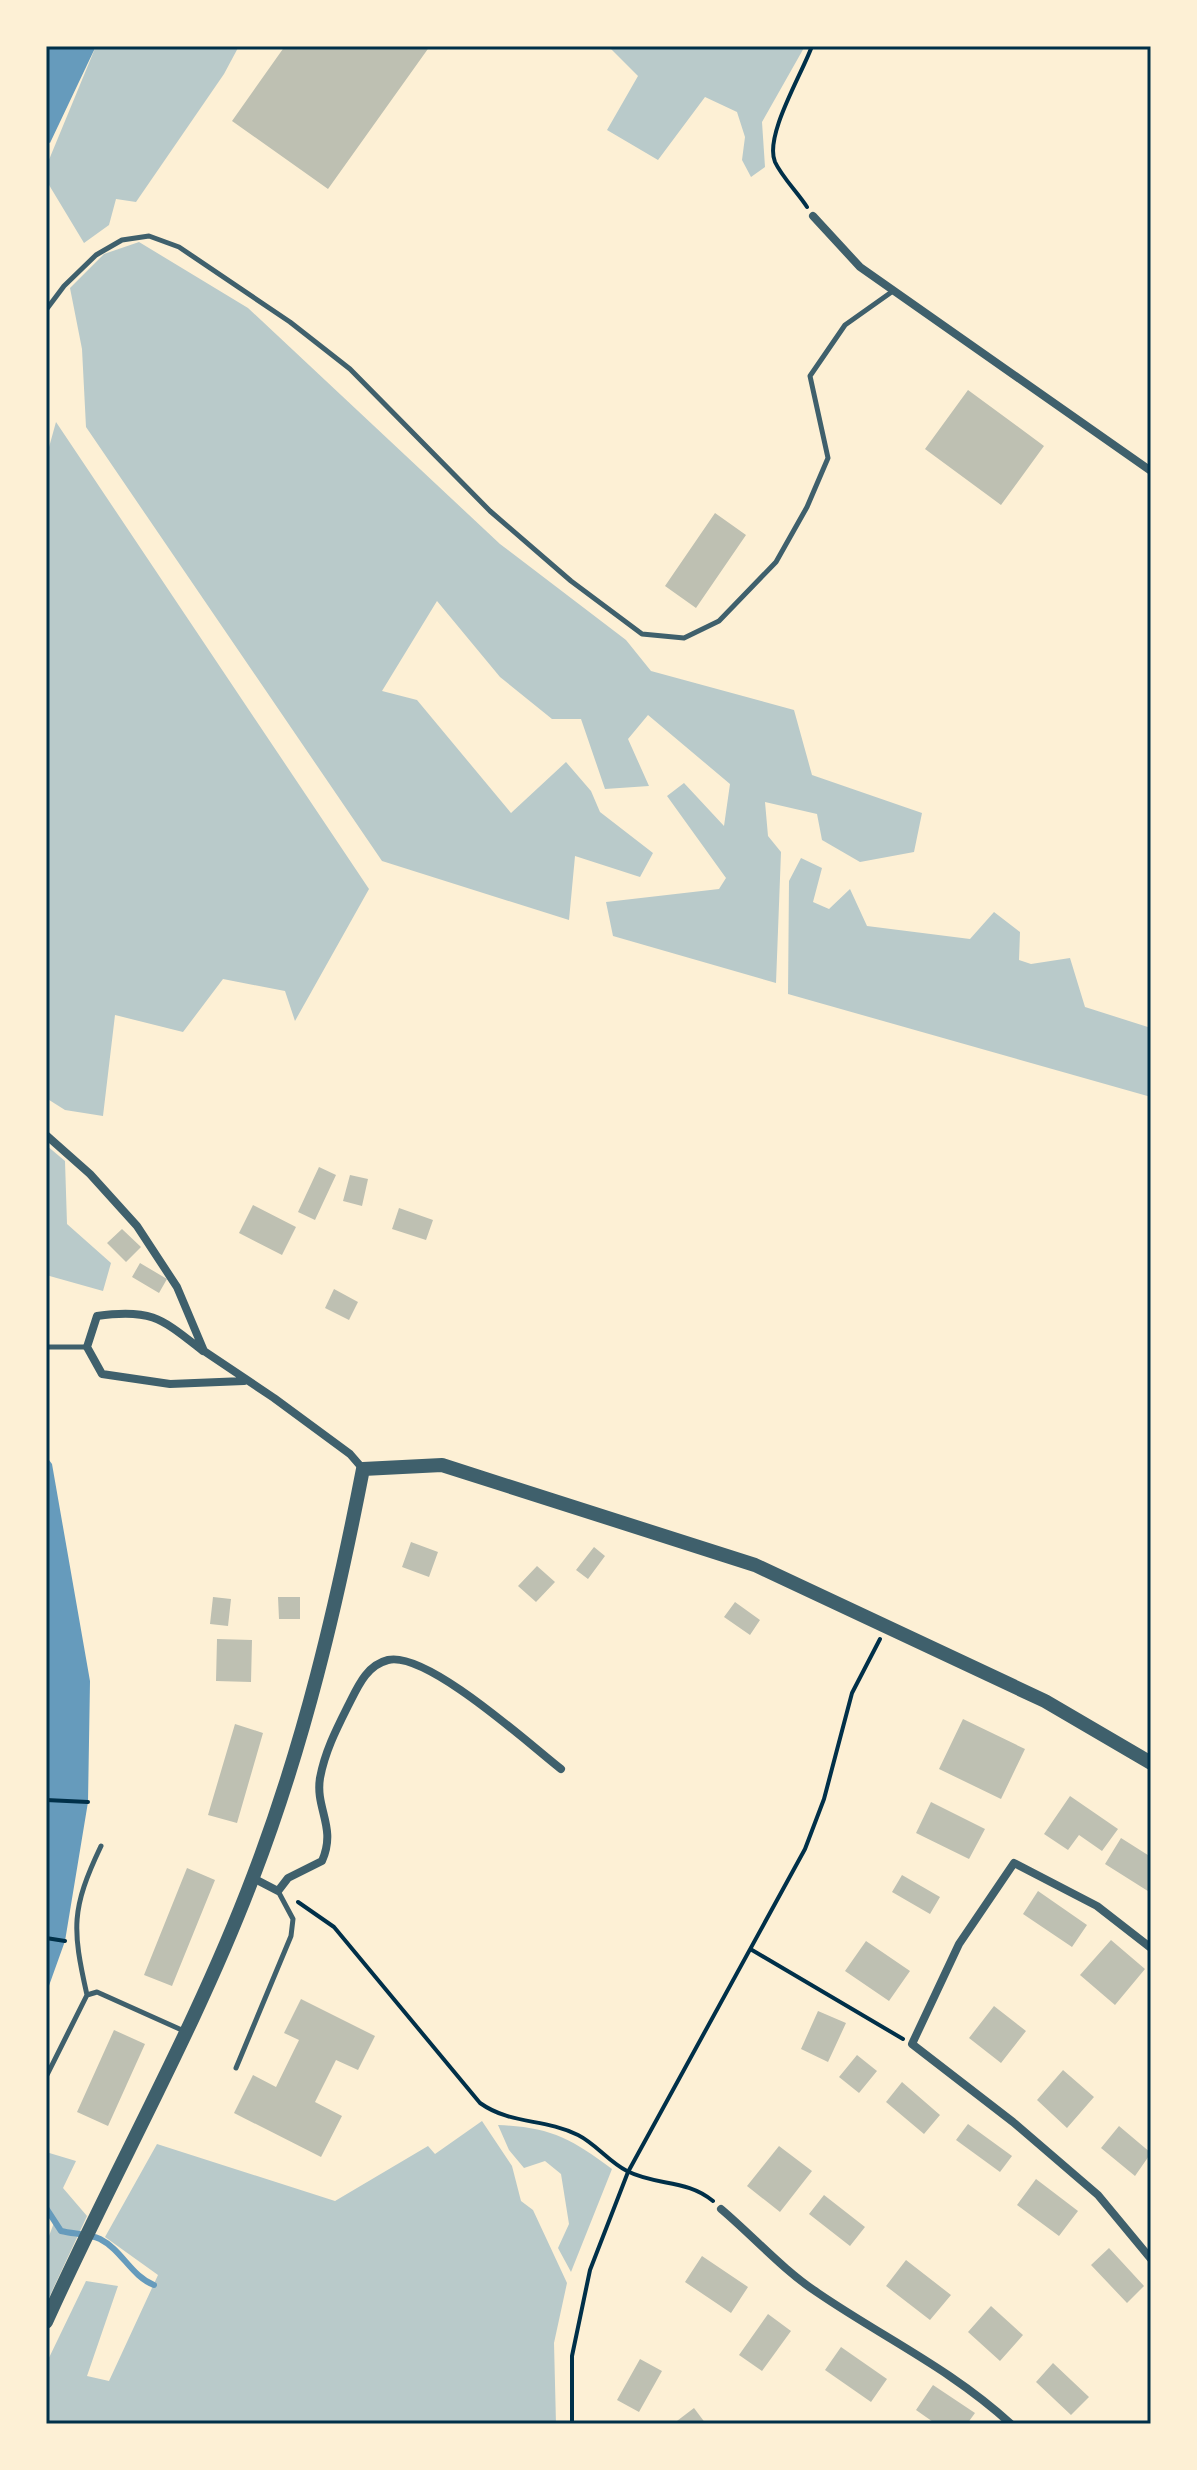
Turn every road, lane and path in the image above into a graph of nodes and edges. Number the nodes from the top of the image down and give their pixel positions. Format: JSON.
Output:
{"nodes":[{"id":1,"x":812,"y":46,"type":"edge"},
{"id":2,"x":813,"y":216,"type":"joint"},
{"id":3,"x":893,"y":291,"type":"junction"},
{"id":4,"x":46,"y":310,"type":"edge"},
{"id":5,"x":1151,"y":471,"type":"edge"},
{"id":6,"x":46,"y":1135,"type":"edge"},
{"id":7,"x":46,"y":1347,"type":"edge"},
{"id":8,"x":87,"y":1347,"type":"junction"},
{"id":9,"x":204,"y":1351,"type":"junction"},
{"id":10,"x":244,"y":1381,"type":"junction"},
{"id":11,"x":363,"y":1469,"type":"junction"},
{"id":12,"x":887,"y":1624,"type":"junction"},
{"id":13,"x":1151,"y":1763,"type":"edge"},
{"id":14,"x":561,"y":1769,"type":"dead end"},
{"id":15,"x":46,"y":1800,"type":"edge"},
{"id":16,"x":88,"y":1802,"type":"dead end"},
{"id":17,"x":101,"y":1846,"type":"dead end"},
{"id":18,"x":253,"y":1878,"type":"junction"},
{"id":19,"x":278,"y":1891,"type":"junction"},
{"id":20,"x":46,"y":1938,"type":"edge"},
{"id":21,"x":65,"y":1941,"type":"dead end"},
{"id":22,"x":1151,"y":1948,"type":"edge"},
{"id":23,"x":752,"y":1950,"type":"junction"},
{"id":24,"x":87,"y":1995,"type":"junction"},
{"id":25,"x":185,"y":2031,"type":"junction"},
{"id":26,"x":912,"y":2044,"type":"junction"},
{"id":27,"x":236,"y":2068,"type":"dead end"},
{"id":28,"x":46,"y":2077,"type":"edge"},
{"id":29,"x":628,"y":2172,"type":"junction"},
{"id":30,"x":721,"y":2209,"type":"joint"},
{"id":31,"x":1151,"y":2259,"type":"edge"},
{"id":32,"x":46,"y":2322,"type":"edge"},
{"id":33,"x":572,"y":2424,"type":"edge"},
{"id":34,"x":1011,"y":2424,"type":"edge"}],
"edges":[{"from":1,"to":2,"type":"path"},
{"from":2,"to":3,"type":"street"},
{"from":3,"to":4,"type":"lane"},
{"from":3,"to":5,"type":"street"},
{"from":6,"to":9,"type":"street"},
{"from":7,"to":8,"type":"lane"},
{"from":8,"to":9,"type":"street"},
{"from":8,"to":10,"type":"street"},
{"from":9,"to":10,"type":"street"},
{"from":10,"to":11,"type":"street"},
{"from":11,"to":12,"type":"street"},
{"from":11,"to":18,"type":"street"},
{"from":12,"to":13,"type":"street"},
{"from":12,"to":23,"type":"path"},
{"from":14,"to":19,"type":"street"},
{"from":15,"to":16,"type":"path"},
{"from":17,"to":24,"type":"lane"},
{"from":18,"to":19,"type":"street"},
{"from":18,"to":25,"type":"street"},
{"from":19,"to":27,"type":"lane"},
{"from":19,"to":29,"type":"path"},
{"from":20,"to":21,"type":"path"},
{"from":22,"to":26,"type":"street"},
{"from":23,"to":26,"type":"path"},
{"from":23,"to":29,"type":"path"},
{"from":24,"to":25,"type":"lane"},
{"from":24,"to":28,"type":"lane"},
{"from":25,"to":32,"type":"street"},
{"from":26,"to":31,"type":"street"},
{"from":29,"to":30,"type":"path"},
{"from":29,"to":33,"type":"path"},
{"from":30,"to":34,"type":"street"}]}
